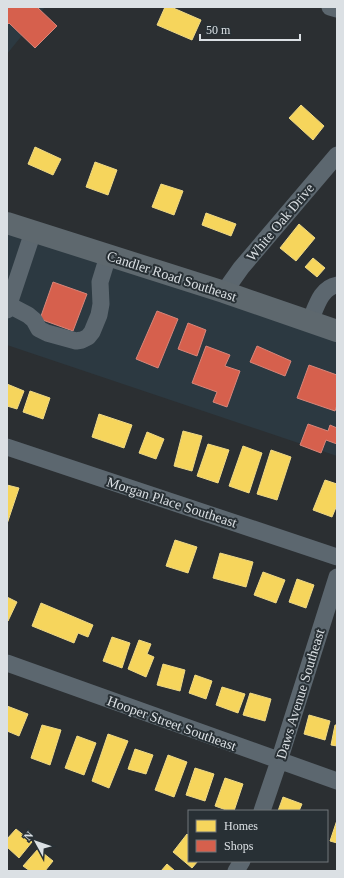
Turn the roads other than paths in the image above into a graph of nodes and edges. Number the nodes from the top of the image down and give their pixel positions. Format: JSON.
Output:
{"nodes":[{"id":1,"x":330,"y":7,"type":"edge"},
{"id":2,"x":337,"y":9,"type":"edge"},
{"id":3,"x":337,"y":155,"type":"edge"},
{"id":4,"x":7,"y":224,"type":"edge"},
{"id":5,"x":33,"y":232,"type":"junction"},
{"id":6,"x":108,"y":256,"type":"junction"},
{"id":7,"x":337,"y":285,"type":"edge"},
{"id":8,"x":224,"y":292,"type":"junction"},
{"id":9,"x":8,"y":308,"type":"edge"},
{"id":10,"x":310,"y":322,"type":"junction"},
{"id":11,"x":337,"y":331,"type":"edge"},
{"id":12,"x":7,"y":447,"type":"edge"},
{"id":13,"x":337,"y":557,"type":"edge"},
{"id":14,"x":337,"y":577,"type":"edge"},
{"id":15,"x":7,"y":664,"type":"edge"},
{"id":16,"x":280,"y":761,"type":"junction"},
{"id":17,"x":337,"y":781,"type":"edge"},
{"id":18,"x":262,"y":810,"type":"edge"},
{"id":19,"x":241,"y":862,"type":"edge"},
{"id":20,"x":236,"y":871,"type":"edge"}],
"edges":[{"from":1,"to":2,"type":"street"},
{"from":3,"to":8,"type":"street","name":"White Oak Drive"},
{"from":4,"to":5,"type":"main road","name":"Candler Road Southeast"},
{"from":5,"to":6,"type":"main road","name":"Candler Road Southeast"},
{"from":5,"to":9,"type":"street"},
{"from":6,"to":8,"type":"main road","name":"Candler Road Southeast"},
{"from":6,"to":9,"type":"street"},
{"from":7,"to":10,"type":"street"},
{"from":8,"to":10,"type":"main road","name":"Candler Road Southeast"},
{"from":10,"to":11,"type":"main road","name":"Candler Road Southeast"},
{"from":12,"to":13,"type":"street","name":"Morgan Place Southeast"},
{"from":14,"to":16,"type":"street","name":"Daws Avenue Southeast"},
{"from":15,"to":16,"type":"street","name":"Hooper Street Southeast"},
{"from":16,"to":17,"type":"street","name":"Hooper Street Southeast"},
{"from":16,"to":18,"type":"street","name":"Daws Avenue Southeast"},
{"from":19,"to":20,"type":"street"}]}
